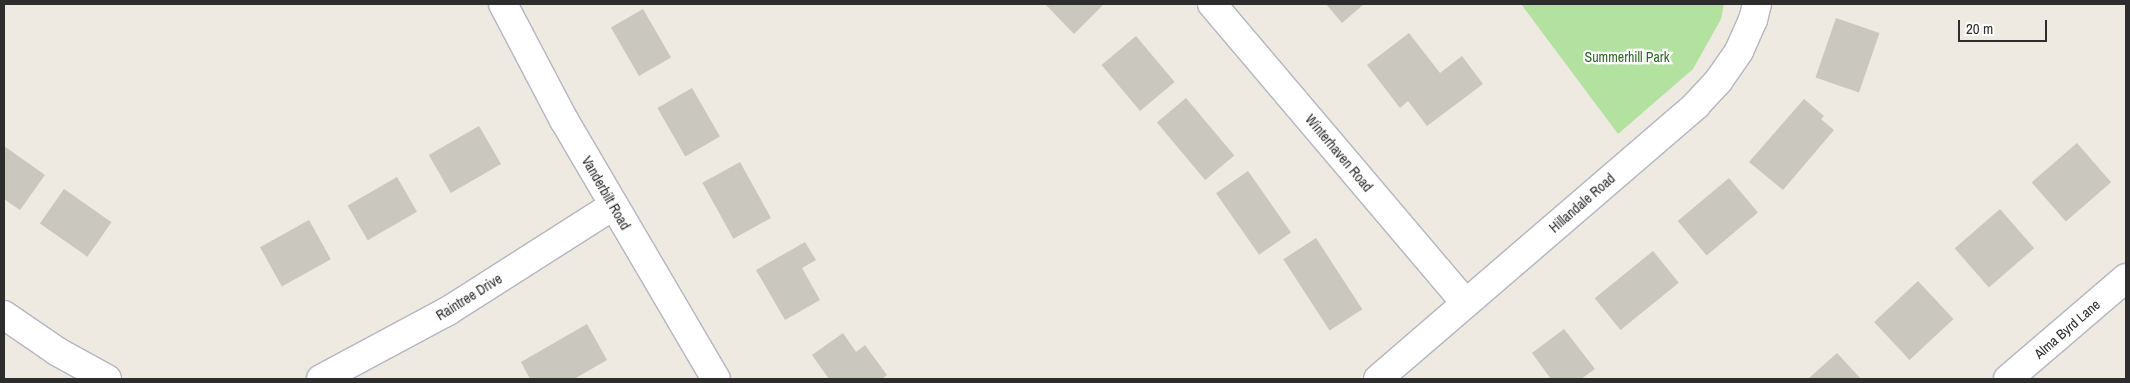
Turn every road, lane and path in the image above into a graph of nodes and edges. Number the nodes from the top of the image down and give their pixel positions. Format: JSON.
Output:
{"nodes":[{"id":1,"x":503,"y":4,"type":"edge"},
{"id":2,"x":1212,"y":4,"type":"edge"},
{"id":3,"x":1757,"y":4,"type":"edge"},
{"id":4,"x":613,"y":206,"type":"junction"},
{"id":5,"x":2126,"y":278,"type":"edge"},
{"id":6,"x":1466,"y":303,"type":"junction"},
{"id":7,"x":4,"y":315,"type":"edge"},
{"id":8,"x":107,"y":379,"type":"edge"},
{"id":9,"x":321,"y":379,"type":"edge"},
{"id":10,"x":716,"y":379,"type":"edge"},
{"id":11,"x":1378,"y":379,"type":"edge"},
{"id":12,"x":2008,"y":379,"type":"edge"}],
"edges":[{"from":1,"to":4,"type":"street","name":"Vanderbilt Road"},
{"from":2,"to":6,"type":"street","name":"Winterhaven Road"},
{"from":3,"to":6,"type":"street","name":"Hillandale Road"},
{"from":4,"to":9,"type":"street","name":"Raintree Drive"},
{"from":4,"to":10,"type":"street","name":"Vanderbilt Road"},
{"from":5,"to":12,"type":"street","name":"Alma Byrd Lane"},
{"from":6,"to":11,"type":"street","name":"Hillandale Road"},
{"from":7,"to":8,"type":"street"}]}
